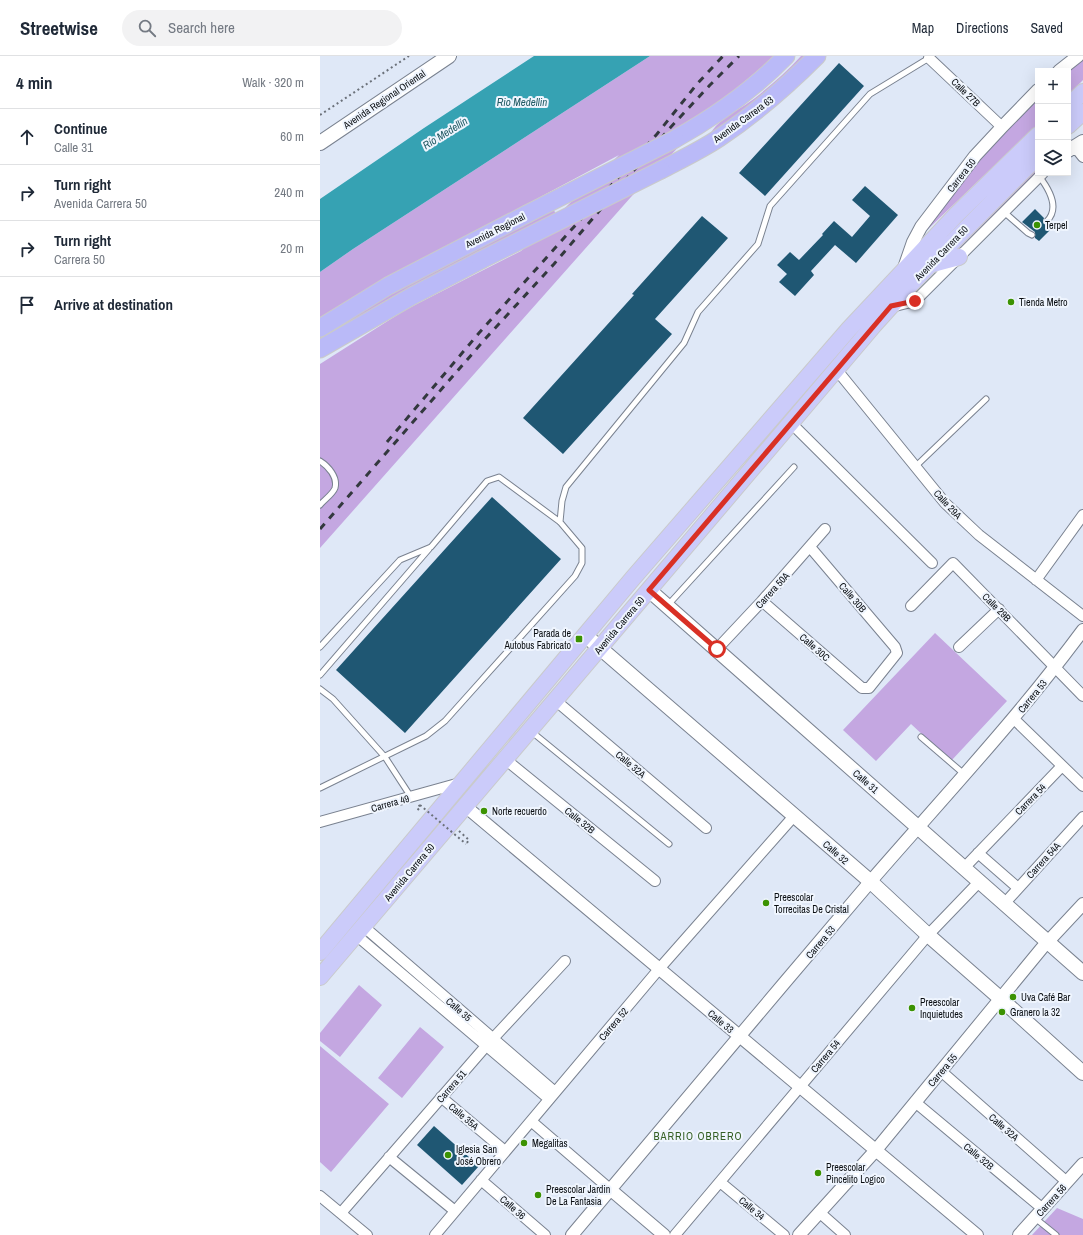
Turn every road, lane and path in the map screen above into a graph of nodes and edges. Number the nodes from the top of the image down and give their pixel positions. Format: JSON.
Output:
{"nodes":[{"id":1,"x":409,"y":56,"type":"edge"},
{"id":2,"x":449,"y":56,"type":"edge"},
{"id":3,"x":786,"y":56,"type":"edge"},
{"id":4,"x":818,"y":56,"type":"edge"},
{"id":5,"x":1078,"y":56,"type":"edge"},
{"id":6,"x":929,"y":58,"type":"joint"},
{"id":7,"x":1063,"y":68,"type":"edge"},
{"id":8,"x":1083,"y":92,"type":"edge"},
{"id":9,"x":1035,"y":93,"type":"edge"},
{"id":10,"x":1070,"y":104,"type":"edge"},
{"id":11,"x":1083,"y":112,"type":"edge"},
{"id":12,"x":320,"y":115,"type":"edge"},
{"id":13,"x":1071,"y":123,"type":"edge"},
{"id":14,"x":1002,"y":127,"type":"junction"},
{"id":15,"x":675,"y":139,"type":"joint"},
{"id":16,"x":1035,"y":139,"type":"edge"},
{"id":17,"x":320,"y":143,"type":"edge"},
{"id":18,"x":1035,"y":159,"type":"edge"},
{"id":19,"x":661,"y":170,"type":"joint"},
{"id":20,"x":1040,"y":176,"type":"edge"},
{"id":21,"x":1041,"y":176,"type":"edge"},
{"id":22,"x":1004,"y":212,"type":"junction"},
{"id":23,"x":1047,"y":221,"type":"dead end"},
{"id":24,"x":1032,"y":234,"type":"dead end"},
{"id":25,"x":959,"y":257,"type":"junction"},
{"id":26,"x":929,"y":265,"type":"junction"},
{"id":27,"x":907,"y":278,"type":"junction"},
{"id":28,"x":891,"y":306,"type":"junction"},
{"id":29,"x":320,"y":328,"type":"edge"},
{"id":30,"x":320,"y":349,"type":"edge"},
{"id":31,"x":836,"y":369,"type":"junction"},
{"id":32,"x":986,"y":398,"type":"dead end"},
{"id":33,"x":791,"y":423,"type":"junction"},
{"id":34,"x":320,"y":461,"type":"edge"},
{"id":35,"x":916,"y":466,"type":"junction"},
{"id":36,"x":794,"y":468,"type":"dead end"},
{"id":37,"x":320,"y":505,"type":"edge"},
{"id":38,"x":1083,"y":516,"type":"edge"},
{"id":39,"x":560,"y":522,"type":"junction"},
{"id":40,"x":825,"y":529,"type":"dead end"},
{"id":41,"x":431,"y":547,"type":"junction"},
{"id":42,"x":810,"y":547,"type":"junction"},
{"id":43,"x":932,"y":563,"type":"dead end"},
{"id":44,"x":1036,"y":580,"type":"junction"},
{"id":45,"x":649,"y":590,"type":"junction"},
{"id":46,"x":762,"y":601,"type":"junction"},
{"id":47,"x":667,"y":606,"type":"junction"},
{"id":48,"x":911,"y":606,"type":"dead end"},
{"id":49,"x":999,"y":609,"type":"junction"},
{"id":50,"x":1083,"y":616,"type":"edge"},
{"id":51,"x":1083,"y":630,"type":"edge"},
{"id":52,"x":585,"y":635,"type":"junction"},
{"id":53,"x":320,"y":647,"type":"edge"},
{"id":54,"x":959,"y":647,"type":"dead end"},
{"id":55,"x":600,"y":648,"type":"junction"},
{"id":56,"x":717,"y":649,"type":"junction"},
{"id":57,"x":1056,"y":667,"type":"junction"},
{"id":58,"x":320,"y":676,"type":"edge"},
{"id":59,"x":869,"y":688,"type":"joint"},
{"id":60,"x":320,"y":689,"type":"edge"},
{"id":61,"x":1083,"y":696,"type":"edge"},
{"id":62,"x":555,"y":700,"type":"junction"},
{"id":63,"x":1014,"y":718,"type":"junction"},
{"id":64,"x":530,"y":731,"type":"junction"},
{"id":65,"x":920,"y":737,"type":"dead end"},
{"id":66,"x":385,"y":757,"type":"junction"},
{"id":67,"x":505,"y":759,"type":"junction"},
{"id":68,"x":1062,"y":766,"type":"junction"},
{"id":69,"x":964,"y":774,"type":"junction"},
{"id":70,"x":460,"y":783,"type":"junction"},
{"id":71,"x":1083,"y":786,"type":"edge"},
{"id":72,"x":320,"y":788,"type":"edge"},
{"id":73,"x":411,"y":797,"type":"junction"},
{"id":74,"x":465,"y":806,"type":"junction"},
{"id":75,"x":424,"y":815,"type":"dead end"},
{"id":76,"x":794,"y":816,"type":"junction"},
{"id":77,"x":1083,"y":817,"type":"edge"},
{"id":78,"x":320,"y":822,"type":"edge"},
{"id":79,"x":706,"y":828,"type":"dead end"},
{"id":80,"x":919,"y":828,"type":"junction"},
{"id":81,"x":459,"y":832,"type":"dead end"},
{"id":82,"x":669,"y":844,"type":"dead end"},
{"id":83,"x":978,"y":853,"type":"junction"},
{"id":84,"x":964,"y":868,"type":"junction"},
{"id":85,"x":655,"y":881,"type":"dead end"},
{"id":86,"x":871,"y":882,"type":"junction"},
{"id":87,"x":979,"y":882,"type":"junction"},
{"id":88,"x":1018,"y":888,"type":"junction"},
{"id":89,"x":1004,"y":904,"type":"junction"},
{"id":90,"x":1083,"y":904,"type":"edge"},
{"id":91,"x":359,"y":930,"type":"junction"},
{"id":92,"x":928,"y":935,"type":"junction"},
{"id":93,"x":1047,"y":943,"type":"junction"},
{"id":94,"x":320,"y":952,"type":"edge"},
{"id":95,"x":565,"y":961,"type":"dead end"},
{"id":96,"x":659,"y":969,"type":"junction"},
{"id":97,"x":1083,"y":973,"type":"edge"},
{"id":98,"x":320,"y":977,"type":"edge"},
{"id":99,"x":423,"y":978,"type":"junction"},
{"id":100,"x":416,"y":986,"type":"junction"},
{"id":101,"x":1001,"y":999,"type":"junction"},
{"id":102,"x":740,"y":1037,"type":"junction"},
{"id":103,"x":489,"y":1042,"type":"junction"},
{"id":104,"x":942,"y":1072,"type":"junction"},
{"id":105,"x":1083,"y":1073,"type":"edge"},
{"id":106,"x":800,"y":1086,"type":"junction"},
{"id":107,"x":552,"y":1096,"type":"junction"},
{"id":108,"x":441,"y":1097,"type":"junction"},
{"id":109,"x":915,"y":1102,"type":"junction"},
{"id":110,"x":531,"y":1121,"type":"junction"},
{"id":111,"x":876,"y":1150,"type":"junction"},
{"id":112,"x":505,"y":1151,"type":"junction"},
{"id":113,"x":389,"y":1157,"type":"junction"},
{"id":114,"x":1083,"y":1164,"type":"edge"},
{"id":115,"x":481,"y":1180,"type":"junction"},
{"id":116,"x":720,"y":1182,"type":"junction"},
{"id":117,"x":1067,"y":1182,"type":"junction"},
{"id":118,"x":611,"y":1190,"type":"junction"},
{"id":119,"x":320,"y":1196,"type":"edge"},
{"id":120,"x":455,"y":1211,"type":"junction"},
{"id":121,"x":820,"y":1212,"type":"junction"},
{"id":122,"x":341,"y":1213,"type":"junction"},
{"id":123,"x":1039,"y":1213,"type":"junction"},
{"id":124,"x":367,"y":1235,"type":"edge"},
{"id":125,"x":435,"y":1235,"type":"edge"},
{"id":126,"x":545,"y":1235,"type":"edge"},
{"id":127,"x":572,"y":1235,"type":"edge"},
{"id":128,"x":664,"y":1235,"type":"edge"},
{"id":129,"x":676,"y":1235,"type":"edge"},
{"id":130,"x":784,"y":1235,"type":"edge"},
{"id":131,"x":799,"y":1235,"type":"edge"},
{"id":132,"x":845,"y":1235,"type":"edge"},
{"id":133,"x":977,"y":1235,"type":"edge"},
{"id":134,"x":1019,"y":1235,"type":"edge"},
{"id":135,"x":1056,"y":1235,"type":"edge"}],
"edges":[{"from":1,"to":12,"type":"path"},
{"from":2,"to":17,"type":"main road","name":"Avenida Regional Oriental"},
{"from":3,"to":15,"type":"highway","name":"Avenida Carrera 63"},
{"from":4,"to":19,"type":"highway","name":"Avenida Carrera 63"},
{"from":5,"to":7,"type":"street"},
{"from":6,"to":14,"type":"street","name":"Calle 27B"},
{"from":6,"to":39,"type":"lane"},
{"from":8,"to":10,"type":"main road"},
{"from":9,"to":14,"type":"street","name":"Carrera 50"},
{"from":11,"to":13,"type":"main road"},
{"from":14,"to":27,"type":"street","name":"Carrera 50"},
{"from":15,"to":29,"type":"highway","name":"Avenida Regional","bridge":true},
{"from":16,"to":27,"type":"main road","name":"Avenida Carrera 50"},
{"from":18,"to":26,"type":"main road","name":"Avenida Carrera 50"},
{"from":19,"to":30,"type":"highway","name":"Avenida Regional","bridge":true},
{"from":20,"to":22,"type":"street"},
{"from":21,"to":23,"type":"lane"},
{"from":22,"to":24,"type":"lane"},
{"from":22,"to":25,"type":"street"},
{"from":25,"to":26,"type":"main road"},
{"from":25,"to":28,"type":"street"},
{"from":26,"to":27,"type":"main road","name":"Avenida Carrera 50"},
{"from":27,"to":28,"type":"main road","name":"Avenida Carrera 50"},
{"from":27,"to":52,"type":"main road","name":"Avenida Carrera 50"},
{"from":28,"to":31,"type":"main road","name":"Avenida Carrera 50"},
{"from":31,"to":33,"type":"main road","name":"Avenida Carrera 50"},
{"from":31,"to":35,"type":"street","name":"Calle 29A"},
{"from":32,"to":35,"type":"lane"},
{"from":33,"to":43,"type":"street"},
{"from":33,"to":45,"type":"main road","name":"Avenida Carrera 50"},
{"from":34,"to":37,"type":"lane"},
{"from":35,"to":44,"type":"street","name":"Calle 29A"},
{"from":36,"to":47,"type":"lane"},
{"from":38,"to":44,"type":"street"},
{"from":39,"to":41,"type":"lane"},
{"from":39,"to":66,"type":"lane"},
{"from":40,"to":42,"type":"street","name":"Carrera 50A"},
{"from":41,"to":53,"type":"lane"},
{"from":41,"to":58,"type":"lane"},
{"from":42,"to":46,"type":"street","name":"Carrera 50A"},
{"from":42,"to":59,"type":"street","name":"Calle 30B"},
{"from":44,"to":50,"type":"street","name":"Calle 29A"},
{"from":45,"to":47,"type":"main road","name":"Calle 31"},
{"from":45,"to":55,"type":"main road","name":"Avenida Carrera 50"},
{"from":46,"to":56,"type":"street","name":"Carrera 50A"},
{"from":46,"to":59,"type":"street","name":"Calle 30C"},
{"from":47,"to":56,"type":"main road","name":"Calle 31"},
{"from":48,"to":49,"type":"street","name":"Calle 29B"},
{"from":49,"to":54,"type":"street"},
{"from":49,"to":57,"type":"street","name":"Calle 29B"},
{"from":51,"to":57,"type":"street","name":"Carrera 53"},
{"from":52,"to":55,"type":"main road","name":"Calle 32"},
{"from":52,"to":70,"type":"main road","name":"Avenida Carrera 50"},
{"from":55,"to":62,"type":"main road","name":"Avenida Carrera 50"},
{"from":55,"to":76,"type":"main road","name":"Calle 32"},
{"from":56,"to":80,"type":"main road","name":"Calle 31"},
{"from":57,"to":61,"type":"street","name":"Calle 29B"},
{"from":57,"to":63,"type":"street","name":"Carrera 53"},
{"from":60,"to":66,"type":"lane"},
{"from":62,"to":64,"type":"main road","name":"Avenida Carrera 50"},
{"from":62,"to":79,"type":"street","name":"Calle 32A"},
{"from":63,"to":68,"type":"street"},
{"from":63,"to":69,"type":"street","name":"Carrera 53"},
{"from":64,"to":67,"type":"main road","name":"Avenida Carrera 50"},
{"from":64,"to":82,"type":"lane"},
{"from":65,"to":69,"type":"lane"},
{"from":66,"to":72,"type":"lane"},
{"from":66,"to":73,"type":"lane"},
{"from":67,"to":74,"type":"main road","name":"Avenida Carrera 50"},
{"from":67,"to":85,"type":"street","name":"Calle 32B"},
{"from":68,"to":71,"type":"street"},
{"from":68,"to":83,"type":"street","name":"Carrera 54"},
{"from":69,"to":80,"type":"street","name":"Carrera 53"},
{"from":70,"to":73,"type":"street","name":"Carrera 49"},
{"from":70,"to":94,"type":"main road","name":"Avenida Carrera 50"},
{"from":73,"to":78,"type":"street","name":"Carrera 49"},
{"from":74,"to":91,"type":"main road","name":"Avenida Carrera 50"},
{"from":74,"to":96,"type":"street","name":"Calle 33"},
{"from":75,"to":81,"type":"path","bridge":true},
{"from":76,"to":86,"type":"main road","name":"Calle 32"},
{"from":76,"to":96,"type":"street","name":"Carrera 52"},
{"from":77,"to":88,"type":"street","name":"Carrera 54A"},
{"from":80,"to":84,"type":"main road","name":"Calle 31"},
{"from":80,"to":86,"type":"street","name":"Carrera 53"},
{"from":83,"to":84,"type":"street","name":"Carrera 54"},
{"from":83,"to":88,"type":"street"},
{"from":84,"to":87,"type":"main road","name":"Calle 31"},
{"from":86,"to":92,"type":"main road","name":"Calle 32"},
{"from":86,"to":102,"type":"street","name":"Carrera 53"},
{"from":87,"to":89,"type":"main road","name":"Calle 31"},
{"from":87,"to":92,"type":"street","name":"Carrera 54"},
{"from":88,"to":89,"type":"street","name":"Carrera 54A"},
{"from":89,"to":93,"type":"main road","name":"Calle 31"},
{"from":90,"to":93,"type":"street","name":"Carrera 55"},
{"from":91,"to":98,"type":"main road","name":"Avenida Carrera 50"},
{"from":91,"to":99,"type":"street","name":"Calle 35"},
{"from":91,"to":100,"type":"street","name":"Calle 35"},
{"from":92,"to":101,"type":"main road","name":"Calle 32"},
{"from":92,"to":106,"type":"street","name":"Carrera 54"},
{"from":93,"to":97,"type":"main road","name":"Calle 31"},
{"from":93,"to":101,"type":"street","name":"Carrera 55"},
{"from":95,"to":103,"type":"street","name":"Carrera 51"},
{"from":96,"to":102,"type":"street","name":"Calle 33"},
{"from":96,"to":107,"type":"street","name":"Carrera 52"},
{"from":99,"to":100,"type":"lane"},
{"from":99,"to":103,"type":"street","name":"Calle 35"},
{"from":100,"to":103,"type":"street","name":"Calle 35"},
{"from":101,"to":104,"type":"street","name":"Carrera 55"},
{"from":101,"to":105,"type":"main road","name":"Calle 32"},
{"from":102,"to":106,"type":"street","name":"Calle 33"},
{"from":102,"to":118,"type":"street","name":"Carrera 53"},
{"from":103,"to":107,"type":"street","name":"Calle 35"},
{"from":103,"to":108,"type":"street","name":"Carrera 51"},
{"from":104,"to":109,"type":"street","name":"Carrera 55"},
{"from":104,"to":117,"type":"street","name":"Calle 32A"},
{"from":106,"to":111,"type":"street","name":"Calle 33"},
{"from":106,"to":116,"type":"street","name":"Carrera 54"},
{"from":107,"to":110,"type":"street","name":"Carrera 52"},
{"from":108,"to":112,"type":"street","name":"Calle 35A"},
{"from":108,"to":113,"type":"street","name":"Carrera 51"},
{"from":109,"to":111,"type":"street","name":"Carrera 55"},
{"from":109,"to":123,"type":"street","name":"Calle 32B"},
{"from":110,"to":112,"type":"street","name":"Carrera 52"},
{"from":110,"to":118,"type":"street"},
{"from":111,"to":121,"type":"street","name":"Carrera 55"},
{"from":111,"to":133,"type":"street","name":"Calle 33"},
{"from":112,"to":115,"type":"street","name":"Carrera 52"},
{"from":113,"to":120,"type":"street"},
{"from":113,"to":122,"type":"street","name":"Carrera 51"},
{"from":114,"to":117,"type":"street","name":"Carrera 56"},
{"from":115,"to":120,"type":"street","name":"Carrera 52"},
{"from":115,"to":126,"type":"street","name":"Calle 36"},
{"from":116,"to":129,"type":"street","name":"Carrera 54"},
{"from":116,"to":130,"type":"street","name":"Calle 34"},
{"from":117,"to":123,"type":"street","name":"Carrera 56"},
{"from":118,"to":127,"type":"street","name":"Carrera 53"},
{"from":118,"to":128,"type":"street"},
{"from":119,"to":122,"type":"street"},
{"from":120,"to":125,"type":"street","name":"Carrera 52"},
{"from":121,"to":131,"type":"street","name":"Carrera 55"},
{"from":121,"to":132,"type":"street"},
{"from":122,"to":124,"type":"street"},
{"from":123,"to":134,"type":"street","name":"Carrera 56"},
{"from":123,"to":135,"type":"lane"}]}
